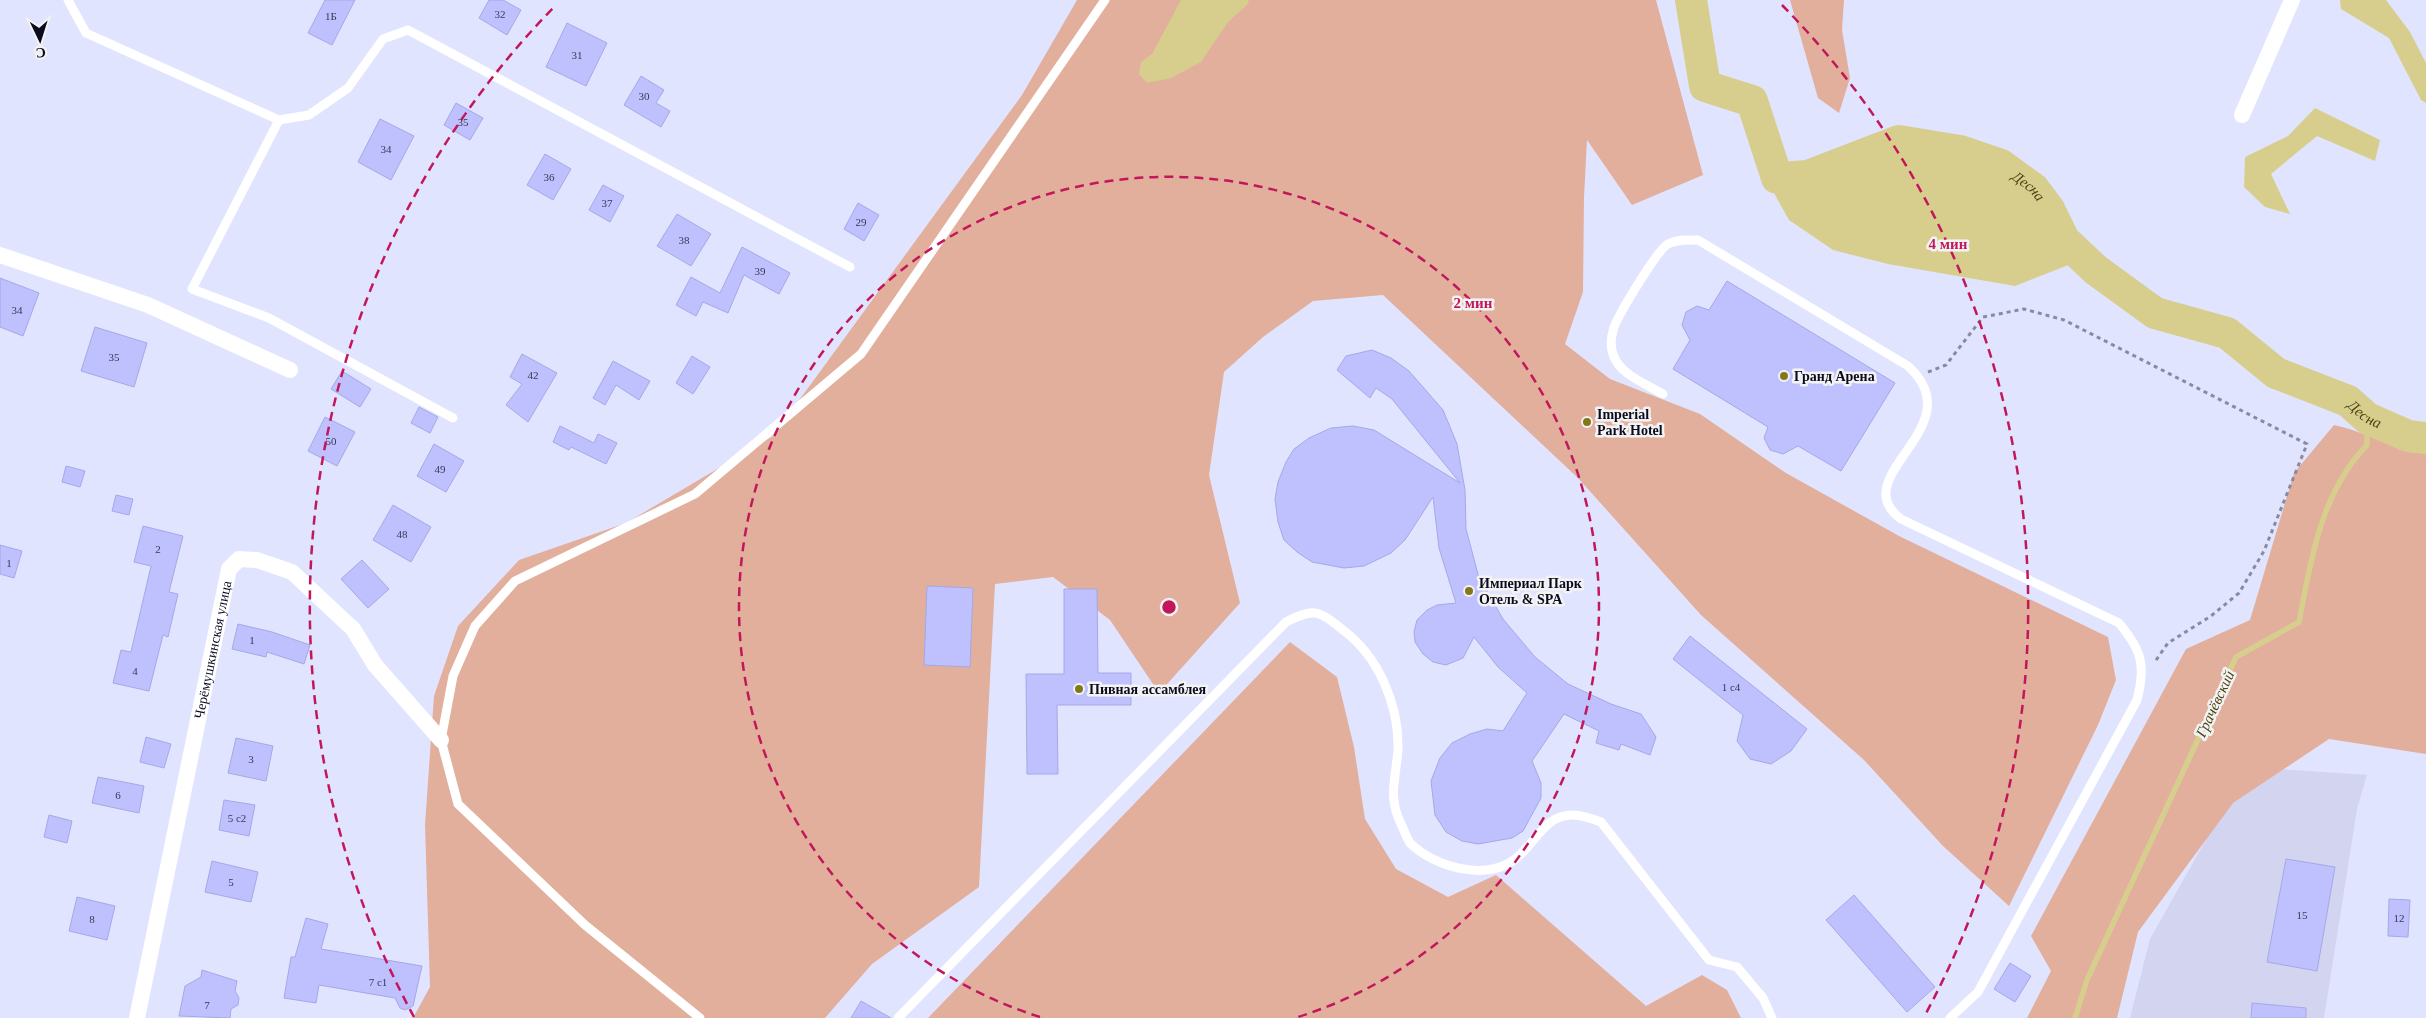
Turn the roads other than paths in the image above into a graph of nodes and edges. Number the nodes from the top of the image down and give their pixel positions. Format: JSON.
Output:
{"nodes":[{"id":1,"x":68,"y":0,"type":"edge"},
{"id":2,"x":1106,"y":0,"type":"edge"},
{"id":3,"x":2292,"y":0,"type":"edge"},
{"id":4,"x":2242,"y":116,"type":"dead end"},
{"id":5,"x":279,"y":120,"type":"junction"},
{"id":6,"x":0,"y":255,"type":"edge"},
{"id":7,"x":850,"y":267,"type":"dead end"},
{"id":8,"x":290,"y":370,"type":"dead end"},
{"id":9,"x":1663,"y":394,"type":"dead end"},
{"id":10,"x":453,"y":418,"type":"dead end"},
{"id":11,"x":441,"y":740,"type":"junction"},
{"id":12,"x":137,"y":1018,"type":"edge"},
{"id":13,"x":700,"y":1018,"type":"edge"},
{"id":14,"x":898,"y":1018,"type":"edge"},
{"id":15,"x":1772,"y":1018,"type":"edge"},
{"id":16,"x":1950,"y":1018,"type":"edge"}],
"edges":[{"from":1,"to":5,"type":"lane"},
{"from":2,"to":11,"type":"lane"},
{"from":3,"to":4,"type":"street"},
{"from":5,"to":7,"type":"lane"},
{"from":5,"to":10,"type":"lane"},
{"from":6,"to":8,"type":"street"},
{"from":9,"to":16,"type":"lane"},
{"from":11,"to":12,"type":"street","name":"Черёмушкинская улица"},
{"from":11,"to":13,"type":"lane"},
{"from":14,"to":15,"type":"lane"}]}
